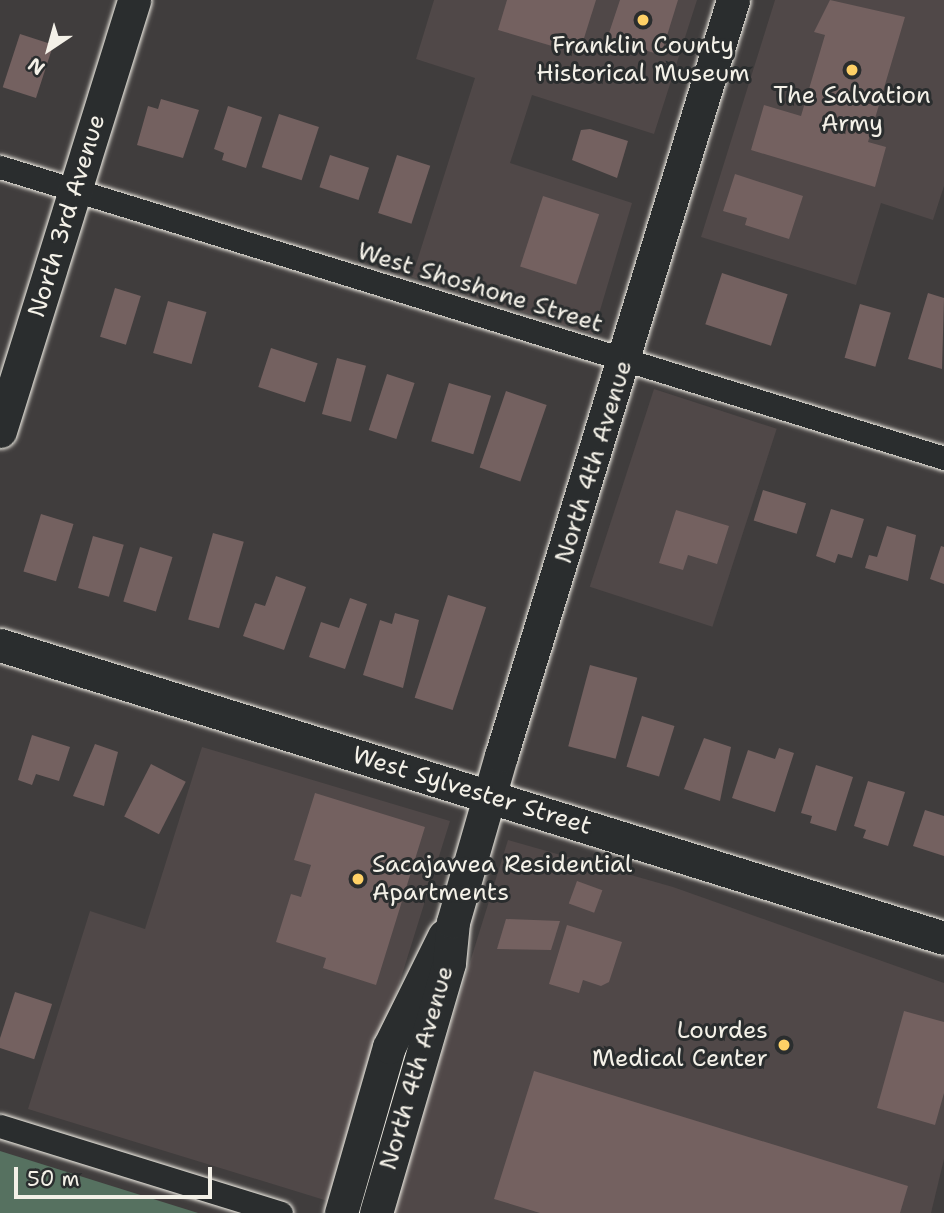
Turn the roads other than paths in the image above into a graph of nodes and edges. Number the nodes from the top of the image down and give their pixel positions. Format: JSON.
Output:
{"nodes":[{"id":1,"x":134,"y":0,"type":"edge"},
{"id":2,"x":733,"y":0,"type":"edge"},
{"id":3,"x":0,"y":167,"type":"edge"},
{"id":4,"x":75,"y":191,"type":"junction"},
{"id":5,"x":626,"y":360,"type":"junction"},
{"id":6,"x":0,"y":431,"type":"edge"},
{"id":7,"x":944,"y":458,"type":"edge"},
{"id":8,"x":0,"y":645,"type":"edge"},
{"id":9,"x":491,"y":797,"type":"junction"},
{"id":10,"x":453,"y":922,"type":"junction"},
{"id":11,"x":944,"y":938,"type":"edge"},
{"id":12,"x":0,"y":1126,"type":"edge"},
{"id":13,"x":281,"y":1213,"type":"edge"},
{"id":14,"x":341,"y":1213,"type":"edge"},
{"id":15,"x":376,"y":1213,"type":"edge"}],
"edges":[{"from":1,"to":4,"type":"main road","name":"North 3rd Avenue"},
{"from":2,"to":5,"type":"main road","name":"North 4th Avenue"},
{"from":3,"to":4,"type":"street","name":"West Shoshone Street"},
{"from":4,"to":5,"type":"street","name":"West Shoshone Street"},
{"from":4,"to":6,"type":"main road","name":"North 3rd Avenue"},
{"from":5,"to":7,"type":"street","name":"West Shoshone Street"},
{"from":5,"to":9,"type":"main road","name":"North 4th Avenue"},
{"from":8,"to":9,"type":"main road","name":"West Sylvester Street"},
{"from":9,"to":10,"type":"main road","name":"North 4th Avenue"},
{"from":9,"to":11,"type":"main road","name":"West Sylvester Street"},
{"from":10,"to":14,"type":"main road","name":"North 4th Avenue"},
{"from":10,"to":15,"type":"main road","name":"North 4th Avenue"},
{"from":12,"to":13,"type":"street"}]}
